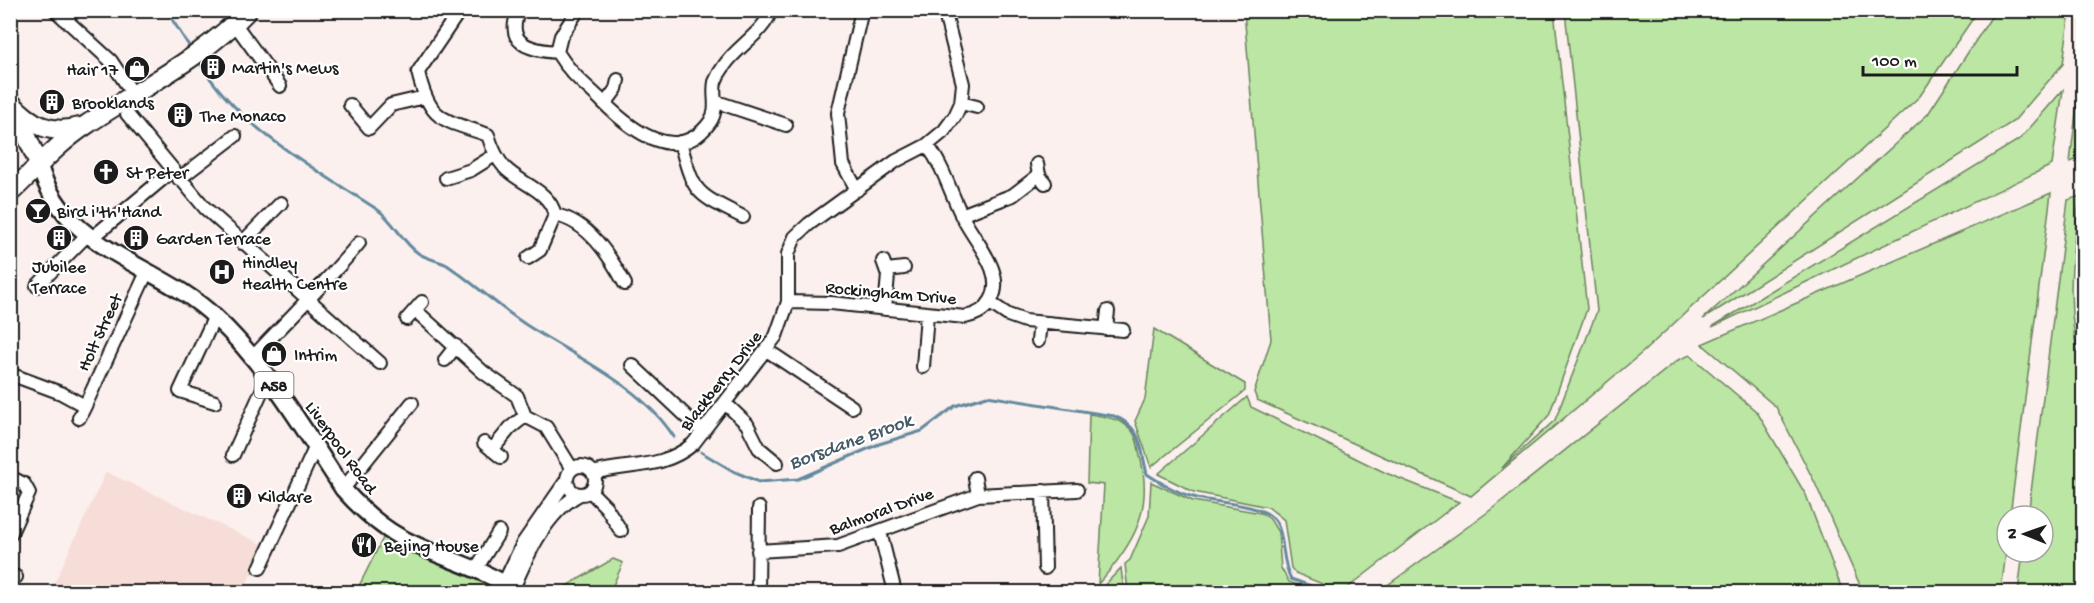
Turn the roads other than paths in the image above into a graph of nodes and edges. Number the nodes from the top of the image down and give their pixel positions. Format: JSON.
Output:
{"nodes":[{"id":1,"x":55,"y":10,"type":"edge"},
{"id":2,"x":74,"y":10,"type":"edge"},
{"id":3,"x":248,"y":10,"type":"edge"},
{"id":4,"x":460,"y":10,"type":"edge"},
{"id":5,"x":519,"y":10,"type":"edge"},
{"id":6,"x":578,"y":10,"type":"edge"},
{"id":7,"x":771,"y":10,"type":"edge"},
{"id":8,"x":862,"y":10,"type":"edge"},
{"id":9,"x":944,"y":10,"type":"edge"},
{"id":10,"x":66,"y":21,"type":"junction"},
{"id":11,"x":235,"y":24,"type":"junction"},
{"id":12,"x":557,"y":52,"type":"junction"},
{"id":13,"x":618,"y":80,"type":"dead end"},
{"id":14,"x":280,"y":86,"type":"dead end"},
{"id":15,"x":133,"y":94,"type":"junction"},
{"id":16,"x":425,"y":97,"type":"junction"},
{"id":17,"x":717,"y":102,"type":"junction"},
{"id":18,"x":11,"y":103,"type":"edge"},
{"id":19,"x":961,"y":103,"type":"junction"},
{"id":20,"x":605,"y":104,"type":"junction"},
{"id":21,"x":350,"y":105,"type":"dead end"},
{"id":22,"x":976,"y":107,"type":"dead end"},
{"id":23,"x":127,"y":114,"type":"dead end"},
{"id":24,"x":786,"y":125,"type":"dead end"},
{"id":25,"x":84,"y":126,"type":"junction"},
{"id":26,"x":236,"y":136,"type":"dead end"},
{"id":27,"x":680,"y":142,"type":"junction"},
{"id":28,"x":927,"y":145,"type":"junction"},
{"id":29,"x":495,"y":155,"type":"junction"},
{"id":30,"x":39,"y":164,"type":"junction"},
{"id":31,"x":1041,"y":174,"type":"dead end"},
{"id":32,"x":175,"y":175,"type":"junction"},
{"id":33,"x":446,"y":178,"type":"dead end"},
{"id":34,"x":857,"y":190,"type":"junction"},
{"id":35,"x":10,"y":193,"type":"edge"},
{"id":36,"x":281,"y":202,"type":"dead end"},
{"id":37,"x":555,"y":215,"type":"junction"},
{"id":38,"x":961,"y":215,"type":"junction"},
{"id":39,"x":743,"y":217,"type":"dead end"},
{"id":40,"x":89,"y":236,"type":"junction"},
{"id":41,"x":242,"y":243,"type":"junction"},
{"id":42,"x":359,"y":243,"type":"dead end"},
{"id":43,"x":528,"y":258,"type":"dead end"},
{"id":44,"x":904,"y":268,"type":"dead end"},
{"id":45,"x":147,"y":272,"type":"junction"},
{"id":46,"x":625,"y":284,"type":"dead end"},
{"id":47,"x":37,"y":286,"type":"dead end"},
{"id":48,"x":306,"y":299,"type":"junction"},
{"id":49,"x":788,"y":302,"type":"junction"},
{"id":50,"x":990,"y":303,"type":"junction"},
{"id":51,"x":885,"y":309,"type":"junction"},
{"id":52,"x":415,"y":310,"type":"dead end"},
{"id":53,"x":1108,"y":311,"type":"dead end"},
{"id":54,"x":927,"y":314,"type":"junction"},
{"id":55,"x":215,"y":316,"type":"junction"},
{"id":56,"x":1040,"y":323,"type":"junction"},
{"id":57,"x":1106,"y":329,"type":"junction"},
{"id":58,"x":1123,"y":330,"type":"dead end"},
{"id":59,"x":1038,"y":341,"type":"dead end"},
{"id":60,"x":456,"y":346,"type":"junction"},
{"id":61,"x":768,"y":351,"type":"junction"},
{"id":62,"x":254,"y":356,"type":"junction"},
{"id":63,"x":444,"y":360,"type":"dead end"},
{"id":64,"x":380,"y":363,"type":"dead end"},
{"id":65,"x":632,"y":365,"type":"dead end"},
{"id":66,"x":923,"y":367,"type":"dead end"},
{"id":67,"x":10,"y":374,"type":"edge"},
{"id":68,"x":268,"y":377,"type":"junction"},
{"id":69,"x":214,"y":402,"type":"dead end"},
{"id":70,"x":412,"y":403,"type":"dead end"},
{"id":71,"x":725,"y":404,"type":"junction"},
{"id":72,"x":852,"y":407,"type":"dead end"},
{"id":73,"x":525,"y":416,"type":"junction"},
{"id":74,"x":704,"y":432,"type":"junction"},
{"id":75,"x":315,"y":448,"type":"junction"},
{"id":76,"x":492,"y":450,"type":"dead end"},
{"id":77,"x":233,"y":455,"type":"dead end"},
{"id":78,"x":777,"y":463,"type":"dead end"},
{"id":79,"x":572,"y":469,"type":"junction"},
{"id":80,"x":593,"y":473,"type":"junction"},
{"id":81,"x":10,"y":477,"type":"edge"},
{"id":82,"x":975,"y":478,"type":"dead end"},
{"id":83,"x":567,"y":481,"type":"junction"},
{"id":84,"x":343,"y":489,"type":"junction"},
{"id":85,"x":1077,"y":490,"type":"dead end"},
{"id":86,"x":1043,"y":491,"type":"junction"},
{"id":87,"x":585,"y":493,"type":"junction"},
{"id":88,"x":978,"y":495,"type":"junction"},
{"id":89,"x":759,"y":507,"type":"dead end"},
{"id":90,"x":621,"y":531,"type":"dead end"},
{"id":91,"x":499,"y":532,"type":"dead end"},
{"id":92,"x":880,"y":532,"type":"junction"},
{"id":93,"x":10,"y":536,"type":"edge"},
{"id":94,"x":758,"y":551,"type":"junction"},
{"id":95,"x":260,"y":568,"type":"dead end"},
{"id":96,"x":1046,"y":568,"type":"dead end"},
{"id":97,"x":476,"y":569,"type":"junction"},
{"id":98,"x":512,"y":588,"type":"edge"},
{"id":99,"x":758,"y":592,"type":"edge"},
{"id":100,"x":896,"y":592,"type":"edge"}],
"edges":[{"from":1,"to":10,"type":"street"},
{"from":2,"to":10,"type":"street"},
{"from":3,"to":11,"type":"highway"},
{"from":4,"to":16,"type":"street"},
{"from":5,"to":12,"type":"street"},
{"from":6,"to":12,"type":"street"},
{"from":7,"to":17,"type":"street"},
{"from":8,"to":34,"type":"street"},
{"from":9,"to":19,"type":"street"},
{"from":10,"to":15,"type":"street"},
{"from":11,"to":14,"type":"street"},
{"from":11,"to":15,"type":"highway"},
{"from":12,"to":20,"type":"street"},
{"from":13,"to":20,"type":"street"},
{"from":15,"to":25,"type":"highway"},
{"from":16,"to":21,"type":"street"},
{"from":16,"to":29,"type":"street"},
{"from":17,"to":24,"type":"street"},
{"from":17,"to":27,"type":"street"},
{"from":18,"to":25,"type":"highway"},
{"from":18,"to":30,"type":"highway","number":"A58"},
{"from":19,"to":22,"type":"street"},
{"from":19,"to":28,"type":"street","name":"Blackberry Drive"},
{"from":20,"to":27,"type":"street"},
{"from":23,"to":32,"type":"street"},
{"from":25,"to":30,"type":"highway"},
{"from":26,"to":32,"type":"street"},
{"from":27,"to":39,"type":"street"},
{"from":28,"to":34,"type":"street","name":"Blackberry Drive"},
{"from":28,"to":38,"type":"street"},
{"from":29,"to":33,"type":"street"},
{"from":29,"to":37,"type":"street"},
{"from":30,"to":35,"type":"highway"},
{"from":30,"to":40,"type":"main road","name":"Liverpool Road","number":"A58"},
{"from":31,"to":38,"type":"street"},
{"from":32,"to":40,"type":"street"},
{"from":32,"to":41,"type":"street"},
{"from":34,"to":49,"type":"street","name":"Blackberry Drive"},
{"from":36,"to":41,"type":"street"},
{"from":37,"to":43,"type":"street"},
{"from":37,"to":46,"type":"street"},
{"from":38,"to":50,"type":"street"},
{"from":40,"to":45,"type":"main road","name":"Liverpool Road","number":"A58"},
{"from":40,"to":47,"type":"street"},
{"from":41,"to":48,"type":"street"},
{"from":42,"to":48,"type":"street"},
{"from":44,"to":51,"type":"street"},
{"from":45,"to":55,"type":"main road","name":"Liverpool Road","number":"A58"},
{"from":45,"to":67,"type":"street","name":"Holt Street"},
{"from":48,"to":62,"type":"street"},
{"from":48,"to":64,"type":"street"},
{"from":49,"to":51,"type":"street","name":"Rockingham Drive"},
{"from":49,"to":61,"type":"street","name":"Blackberry Drive"},
{"from":50,"to":54,"type":"street","name":"Rockingham Drive"},
{"from":50,"to":56,"type":"street"},
{"from":51,"to":54,"type":"street","name":"Rockingham Drive"},
{"from":52,"to":60,"type":"street"},
{"from":53,"to":57,"type":"street"},
{"from":54,"to":66,"type":"street"},
{"from":55,"to":62,"type":"main road","name":"Liverpool Road","number":"A58"},
{"from":55,"to":69,"type":"street"},
{"from":56,"to":57,"type":"street"},
{"from":56,"to":59,"type":"street"},
{"from":57,"to":58,"type":"street"},
{"from":60,"to":63,"type":"street"},
{"from":60,"to":73,"type":"street"},
{"from":61,"to":71,"type":"street","name":"Blackberry Drive"},
{"from":61,"to":72,"type":"street"},
{"from":62,"to":68,"type":"main road","name":"Liverpool Road","number":"A58"},
{"from":65,"to":74,"type":"street"},
{"from":68,"to":75,"type":"main road","name":"Liverpool Road","number":"A58"},
{"from":68,"to":77,"type":"street"},
{"from":70,"to":84,"type":"street"},
{"from":71,"to":74,"type":"street","name":"Blackberry Drive"},
{"from":71,"to":78,"type":"street"},
{"from":73,"to":76,"type":"street"},
{"from":73,"to":79,"type":"street"},
{"from":74,"to":80,"type":"street","name":"Blackberry Drive"},
{"from":75,"to":84,"type":"main road","name":"Liverpool Road","number":"A58"},
{"from":75,"to":95,"type":"street"},
{"from":79,"to":80,"type":"street"},
{"from":79,"to":83,"type":"street"},
{"from":80,"to":87,"type":"street"},
{"from":81,"to":93,"type":"street"},
{"from":82,"to":88,"type":"street"},
{"from":83,"to":87,"type":"street"},
{"from":83,"to":98,"type":"street"},
{"from":84,"to":97,"type":"main road","name":"Liverpool Road","number":"A58"},
{"from":85,"to":86,"type":"street","name":"Balmoral Drive"},
{"from":86,"to":88,"type":"street","name":"Balmoral Drive"},
{"from":86,"to":96,"type":"street"},
{"from":87,"to":90,"type":"street"},
{"from":87,"to":98,"type":"street"},
{"from":88,"to":92,"type":"street","name":"Balmoral Drive"},
{"from":89,"to":94,"type":"street"},
{"from":91,"to":97,"type":"street"},
{"from":92,"to":94,"type":"street","name":"Balmoral Drive"},
{"from":92,"to":100,"type":"street"},
{"from":94,"to":99,"type":"street"},
{"from":97,"to":98,"type":"main road","name":"Liverpool Road","number":"A58"}]}
